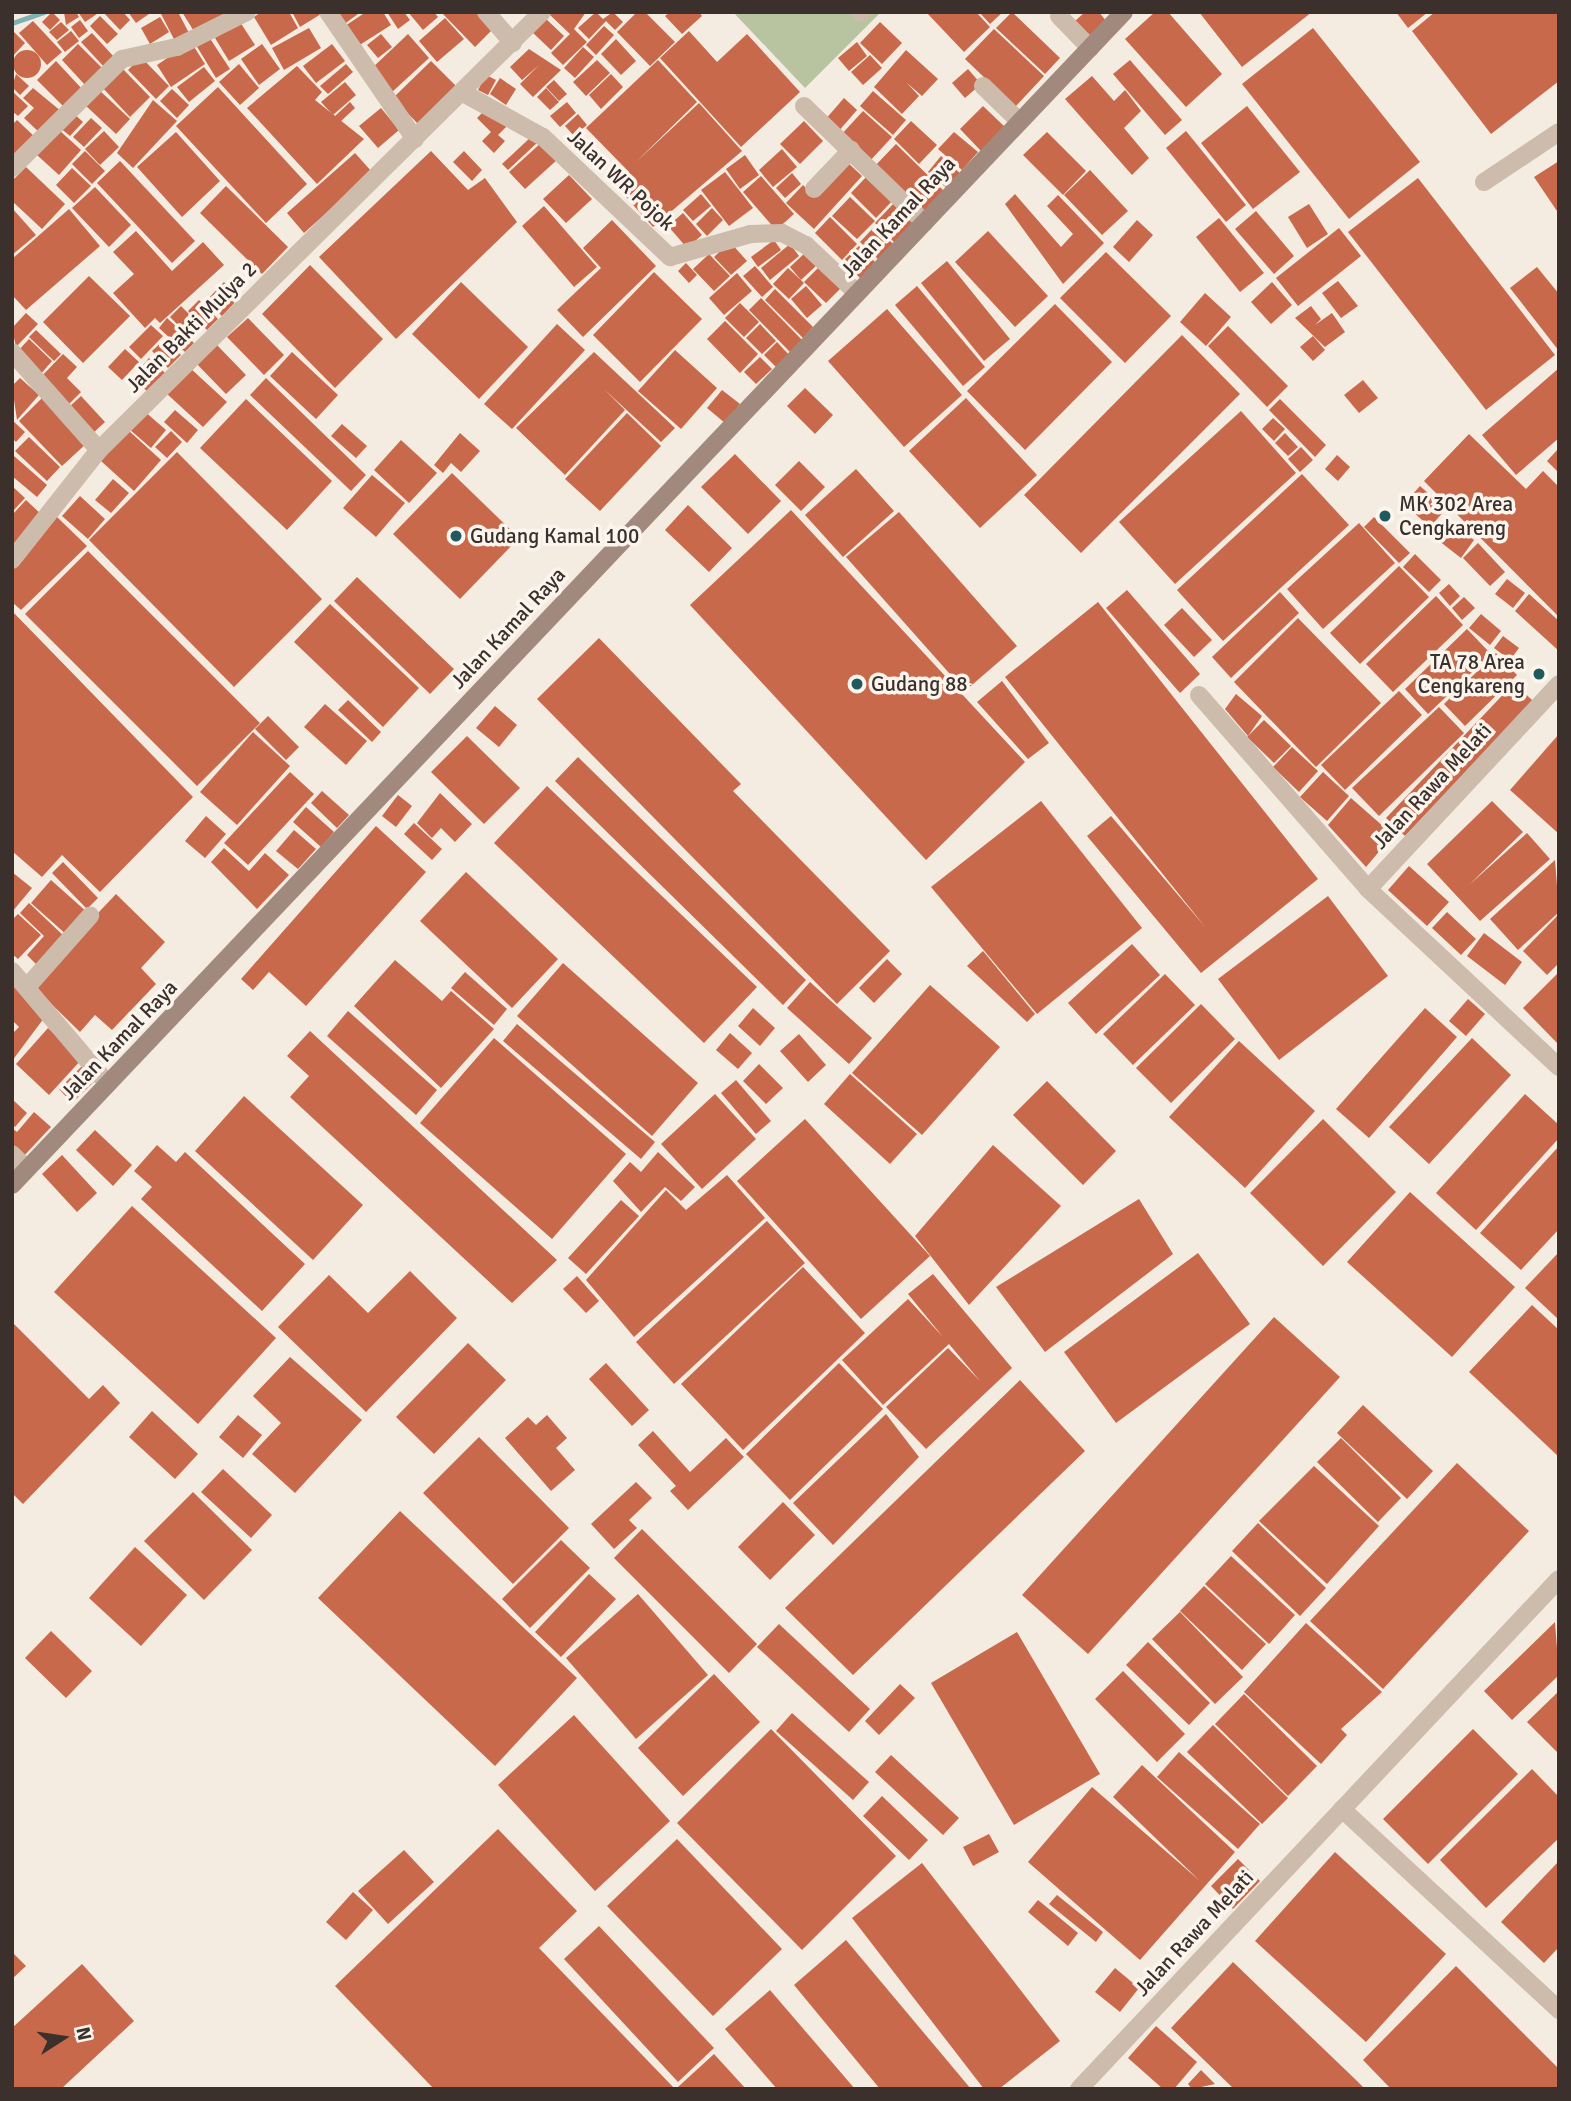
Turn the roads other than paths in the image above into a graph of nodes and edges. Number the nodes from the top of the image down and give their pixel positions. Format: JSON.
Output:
{"nodes":[{"id":1,"x":247,"y":12,"type":"edge"},
{"id":2,"x":328,"y":12,"type":"edge"},
{"id":3,"x":486,"y":12,"type":"edge"},
{"id":4,"x":542,"y":12,"type":"edge"},
{"id":5,"x":1124,"y":12,"type":"edge"},
{"id":6,"x":1059,"y":16,"type":"dead end"},
{"id":7,"x":513,"y":43,"type":"junction"},
{"id":8,"x":1090,"y":48,"type":"junction"},
{"id":9,"x":983,"y":86,"type":"dead end"},
{"id":10,"x":465,"y":94,"type":"junction"},
{"id":11,"x":804,"y":106,"type":"dead end"},
{"id":12,"x":1019,"y":121,"type":"junction"},
{"id":13,"x":1559,"y":132,"type":"edge"},
{"id":14,"x":415,"y":139,"type":"junction"},
{"id":15,"x":851,"y":150,"type":"junction"},
{"id":16,"x":12,"y":168,"type":"edge"},
{"id":17,"x":1484,"y":182,"type":"dead end"},
{"id":18,"x":814,"y":189,"type":"dead end"},
{"id":19,"x":925,"y":223,"type":"junction"},
{"id":20,"x":857,"y":293,"type":"junction"},
{"id":21,"x":12,"y":352,"type":"edge"},
{"id":22,"x":99,"y":450,"type":"junction"},
{"id":23,"x":12,"y":560,"type":"edge"},
{"id":24,"x":1559,"y":684,"type":"edge"},
{"id":25,"x":1199,"y":695,"type":"dead end"},
{"id":26,"x":1368,"y":889,"type":"junction"},
{"id":27,"x":90,"y":916,"type":"dead end"},
{"id":28,"x":12,"y":971,"type":"edge"},
{"id":29,"x":28,"y":986,"type":"junction"},
{"id":30,"x":1559,"y":1067,"type":"edge"},
{"id":31,"x":108,"y":1084,"type":"junction"},
{"id":32,"x":12,"y":1154,"type":"edge"},
{"id":33,"x":27,"y":1168,"type":"junction"},
{"id":34,"x":12,"y":1185,"type":"edge"},
{"id":35,"x":1559,"y":1579,"type":"edge"},
{"id":36,"x":1342,"y":1809,"type":"junction"},
{"id":37,"x":1559,"y":2010,"type":"edge"},
{"id":38,"x":1079,"y":2089,"type":"edge"}],
"edges":[{"from":1,"to":16,"type":"street"},
{"from":2,"to":14,"type":"street"},
{"from":3,"to":7,"type":"street"},
{"from":4,"to":7,"type":"street","name":"Jalan Bakti Mulya 2"},
{"from":5,"to":8,"type":"main road","name":"Jalan Kamal Raya"},
{"from":6,"to":8,"type":"street"},
{"from":7,"to":10,"type":"street","name":"Jalan Bakti Mulya 2"},
{"from":8,"to":12,"type":"main road","name":"Jalan Kamal Raya"},
{"from":9,"to":12,"type":"street"},
{"from":10,"to":14,"type":"street","name":"Jalan Bakti Mulya 2"},
{"from":10,"to":20,"type":"street","name":"Jalan WR Pojok"},
{"from":11,"to":15,"type":"street"},
{"from":12,"to":19,"type":"main road","name":"Jalan Kamal Raya"},
{"from":13,"to":17,"type":"street"},
{"from":14,"to":22,"type":"street","name":"Jalan Bakti Mulya 2"},
{"from":15,"to":18,"type":"street"},
{"from":15,"to":19,"type":"street"},
{"from":19,"to":20,"type":"main road","name":"Jalan Kamal Raya"},
{"from":20,"to":31,"type":"main road","name":"Jalan Kamal Raya"},
{"from":21,"to":22,"type":"street"},
{"from":22,"to":23,"type":"street","name":"Jalan Bakti Mulya 2"},
{"from":24,"to":26,"type":"street","name":"Jalan Rawa Melati"},
{"from":25,"to":26,"type":"street"},
{"from":26,"to":30,"type":"street"},
{"from":27,"to":29,"type":"street"},
{"from":28,"to":29,"type":"street"},
{"from":29,"to":31,"type":"street"},
{"from":31,"to":33,"type":"main road","name":"Jalan Kamal Raya"},
{"from":32,"to":33,"type":"street"},
{"from":33,"to":34,"type":"main road","name":"Jalan Kamal Raya"},
{"from":35,"to":36,"type":"street","name":"Jalan Rawa Melati"},
{"from":36,"to":37,"type":"street"},
{"from":36,"to":38,"type":"street","name":"Jalan Rawa Melati"}]}
